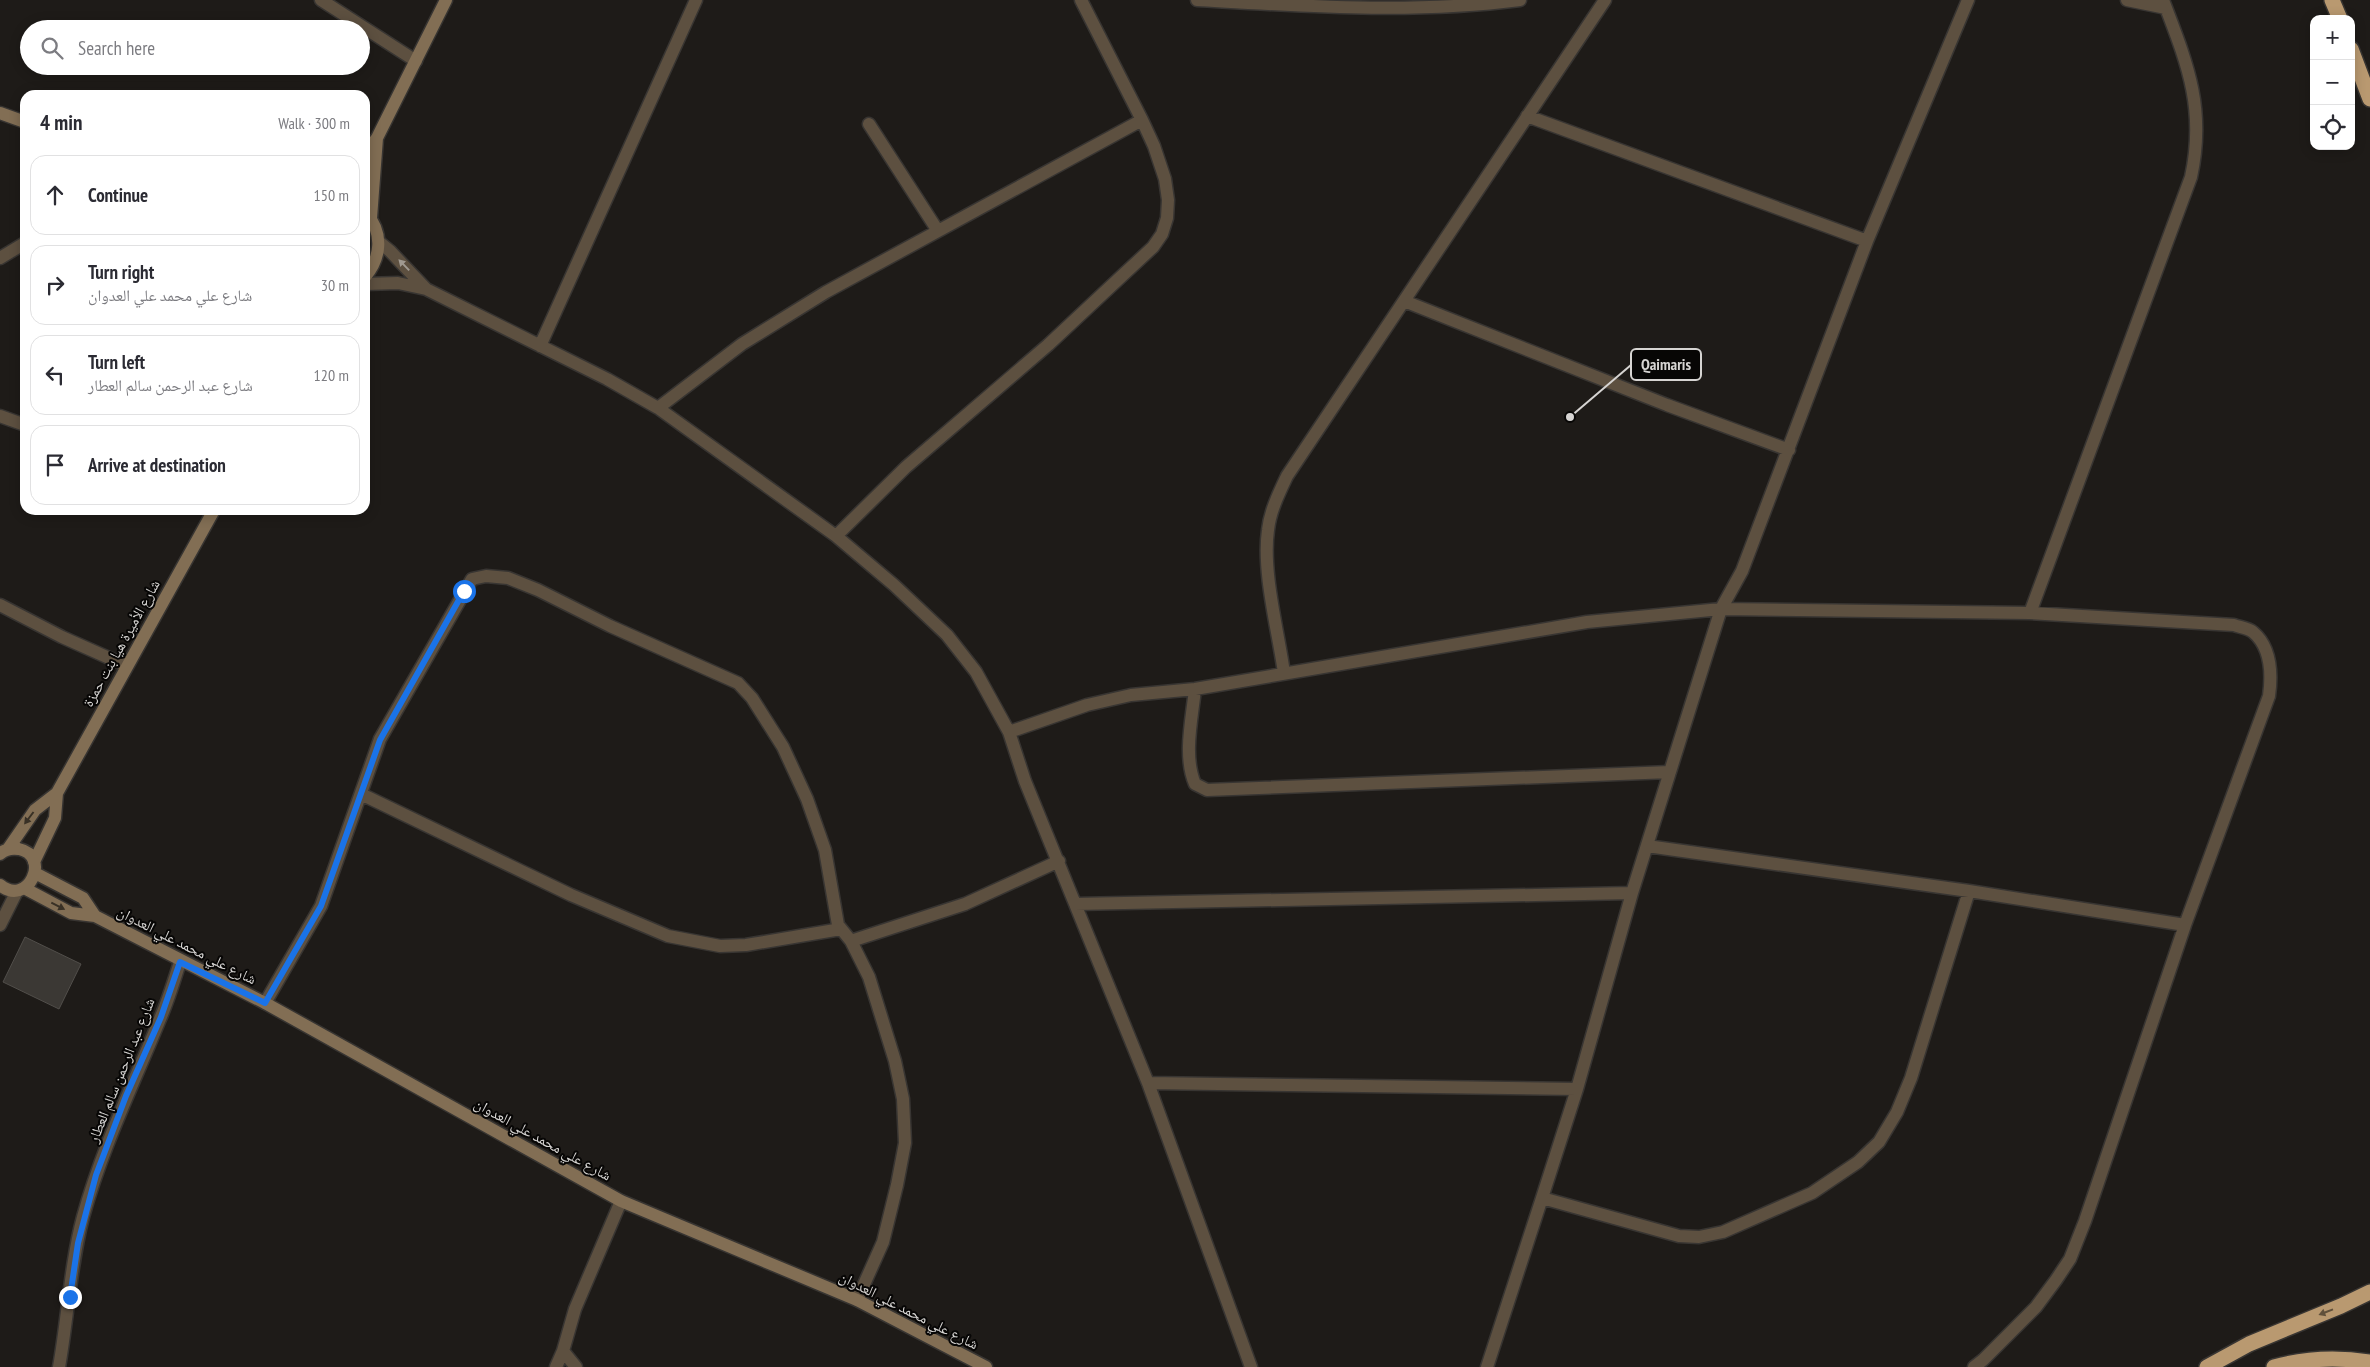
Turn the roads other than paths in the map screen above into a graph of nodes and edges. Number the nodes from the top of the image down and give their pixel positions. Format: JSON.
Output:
{"nodes":[{"id":1,"x":321,"y":0,"type":"edge"},
{"id":2,"x":446,"y":0,"type":"edge"},
{"id":3,"x":696,"y":0,"type":"edge"},
{"id":4,"x":1081,"y":0,"type":"edge"},
{"id":5,"x":1197,"y":0,"type":"edge"},
{"id":6,"x":1520,"y":0,"type":"edge"},
{"id":7,"x":1605,"y":0,"type":"edge"},
{"id":8,"x":1968,"y":0,"type":"edge"},
{"id":9,"x":2127,"y":0,"type":"edge"},
{"id":10,"x":2332,"y":0,"type":"edge"},
{"id":11,"x":2164,"y":4,"type":"edge"},
{"id":12,"x":2338,"y":15,"type":"edge"},
{"id":13,"x":352,"y":20,"type":"edge"},
{"id":14,"x":370,"y":31,"type":"edge"},
{"id":15,"x":2355,"y":60,"type":"edge"},
{"id":16,"x":416,"y":61,"type":"junction"},
{"id":17,"x":2370,"y":99,"type":"edge"},
{"id":18,"x":0,"y":113,"type":"edge"},
{"id":19,"x":1527,"y":116,"type":"junction"},
{"id":20,"x":20,"y":120,"type":"edge"},
{"id":21,"x":1142,"y":120,"type":"junction"},
{"id":22,"x":868,"y":124,"type":"dead end"},
{"id":23,"x":377,"y":138,"type":"junction"},
{"id":24,"x":370,"y":147,"type":"edge"},
{"id":25,"x":370,"y":198,"type":"edge"},
{"id":26,"x":370,"y":218,"type":"edge"},
{"id":27,"x":938,"y":231,"type":"junction"},
{"id":28,"x":1867,"y":241,"type":"junction"},
{"id":29,"x":379,"y":242,"type":"junction"},
{"id":30,"x":20,"y":245,"type":"edge"},
{"id":31,"x":0,"y":258,"type":"edge"},
{"id":32,"x":370,"y":272,"type":"edge"},
{"id":33,"x":370,"y":284,"type":"edge"},
{"id":34,"x":426,"y":289,"type":"junction"},
{"id":35,"x":1404,"y":301,"type":"junction"},
{"id":36,"x":540,"y":346,"type":"junction"},
{"id":37,"x":658,"y":408,"type":"junction"},
{"id":38,"x":0,"y":416,"type":"edge"},
{"id":39,"x":20,"y":423,"type":"edge"},
{"id":40,"x":1789,"y":450,"type":"junction"},
{"id":41,"x":211,"y":515,"type":"edge"},
{"id":42,"x":836,"y":536,"type":"junction"},
{"id":43,"x":0,"y":605,"type":"edge"},
{"id":44,"x":1721,"y":609,"type":"junction"},
{"id":45,"x":2030,"y":613,"type":"junction"},
{"id":46,"x":127,"y":666,"type":"junction"},
{"id":47,"x":1284,"y":673,"type":"junction"},
{"id":48,"x":1195,"y":689,"type":"junction"},
{"id":49,"x":1009,"y":732,"type":"junction"},
{"id":50,"x":1670,"y":772,"type":"junction"},
{"id":51,"x":57,"y":792,"type":"junction"},
{"id":52,"x":361,"y":794,"type":"junction"},
{"id":53,"x":1647,"y":846,"type":"junction"},
{"id":54,"x":3,"y":851,"type":"edge"},
{"id":55,"x":1058,"y":861,"type":"junction"},
{"id":56,"x":34,"y":867,"type":"junction"},
{"id":57,"x":0,"y":885,"type":"edge"},
{"id":58,"x":20,"y":890,"type":"junction"},
{"id":59,"x":1969,"y":891,"type":"junction"},
{"id":60,"x":1632,"y":894,"type":"junction"},
{"id":61,"x":1075,"y":904,"type":"junction"},
{"id":62,"x":95,"y":916,"type":"junction"},
{"id":63,"x":0,"y":925,"type":"edge"},
{"id":64,"x":2185,"y":925,"type":"junction"},
{"id":65,"x":841,"y":929,"type":"junction"},
{"id":66,"x":851,"y":941,"type":"junction"},
{"id":67,"x":180,"y":962,"type":"junction"},
{"id":68,"x":265,"y":1003,"type":"junction"},
{"id":69,"x":1148,"y":1083,"type":"junction"},
{"id":70,"x":1577,"y":1089,"type":"junction"},
{"id":71,"x":1542,"y":1198,"type":"junction"},
{"id":72,"x":621,"y":1201,"type":"junction"},
{"id":73,"x":2370,"y":1292,"type":"edge"},
{"id":74,"x":857,"y":1300,"type":"junction"},
{"id":75,"x":564,"y":1351,"type":"junction"},
{"id":76,"x":2370,"y":1362,"type":"edge"},
{"id":77,"x":60,"y":1367,"type":"edge"},
{"id":78,"x":556,"y":1367,"type":"edge"},
{"id":79,"x":576,"y":1367,"type":"edge"},
{"id":80,"x":986,"y":1367,"type":"edge"},
{"id":81,"x":1251,"y":1367,"type":"edge"},
{"id":82,"x":1487,"y":1367,"type":"edge"},
{"id":83,"x":1974,"y":1367,"type":"edge"},
{"id":84,"x":2208,"y":1367,"type":"edge"},
{"id":85,"x":2274,"y":1367,"type":"edge"}],
"edges":[{"from":1,"to":13,"type":"street"},
{"from":2,"to":16,"type":"street"},
{"from":3,"to":36,"type":"street"},
{"from":4,"to":21,"type":"street"},
{"from":5,"to":6,"type":"street"},
{"from":7,"to":19,"type":"street"},
{"from":8,"to":28,"type":"street"},
{"from":9,"to":11,"type":"street"},
{"from":10,"to":12,"type":"highway"},
{"from":11,"to":45,"type":"street"},
{"from":14,"to":16,"type":"street"},
{"from":15,"to":17,"type":"highway"},
{"from":16,"to":23,"type":"street"},
{"from":18,"to":20,"type":"street"},
{"from":19,"to":28,"type":"street"},
{"from":19,"to":35,"type":"street"},
{"from":21,"to":27,"type":"street"},
{"from":21,"to":42,"type":"street"},
{"from":22,"to":27,"type":"street"},
{"from":23,"to":24,"type":"street"},
{"from":23,"to":25,"type":"street"},
{"from":26,"to":29,"type":"street"},
{"from":27,"to":37,"type":"street"},
{"from":28,"to":40,"type":"street"},
{"from":29,"to":32,"type":"street"},
{"from":34,"to":29,"type":"street","one_way":true},
{"from":30,"to":31,"type":"street"},
{"from":33,"to":34,"type":"street"},
{"from":34,"to":36,"type":"street"},
{"from":35,"to":40,"type":"street"},
{"from":35,"to":47,"type":"street"},
{"from":36,"to":37,"type":"street"},
{"from":37,"to":42,"type":"street"},
{"from":38,"to":39,"type":"street"},
{"from":40,"to":44,"type":"street"},
{"from":41,"to":46,"type":"street","name":"شارع الأميرة هيا بنت حمزة"},
{"from":42,"to":49,"type":"street"},
{"from":43,"to":46,"type":"street"},
{"from":44,"to":45,"type":"street"},
{"from":44,"to":47,"type":"street"},
{"from":44,"to":50,"type":"street"},
{"from":45,"to":64,"type":"street"},
{"from":46,"to":51,"type":"street","name":"شارع الأميرة هيا بنت حمزة"},
{"from":47,"to":48,"type":"street"},
{"from":48,"to":49,"type":"street"},
{"from":48,"to":50,"type":"street"},
{"from":49,"to":55,"type":"street"},
{"from":50,"to":53,"type":"street"},
{"from":51,"to":54,"type":"street","name":"شارع الأميرة هيا بنت حمزة","one_way":true},
{"from":51,"to":56,"type":"street","name":"شارع الأميرة هيا بنت حمزة"},
{"from":52,"to":65,"type":"street"},
{"from":52,"to":65,"type":"street"},
{"from":52,"to":68,"type":"street"},
{"from":53,"to":59,"type":"street"},
{"from":53,"to":60,"type":"street"},
{"from":54,"to":56,"type":"street","name":"شارع علي محمد علي العدوان"},
{"from":55,"to":61,"type":"street"},
{"from":55,"to":66,"type":"street"},
{"from":56,"to":58,"type":"street","name":"شارع الأميرة هيا بنت حمزة"},
{"from":56,"to":62,"type":"street","name":"شارع علي محمد علي العدوان"},
{"from":57,"to":58,"type":"street","name":"شارع علي محمد علي العدوان"},
{"from":58,"to":62,"type":"street","name":"شارع علي محمد علي العدوان","one_way":true},
{"from":58,"to":63,"type":"street"},
{"from":59,"to":64,"type":"street"},
{"from":59,"to":71,"type":"street"},
{"from":60,"to":61,"type":"street"},
{"from":60,"to":70,"type":"street"},
{"from":61,"to":69,"type":"street"},
{"from":62,"to":67,"type":"street","name":"شارع علي محمد علي العدوان"},
{"from":64,"to":83,"type":"street"},
{"from":65,"to":66,"type":"street"},
{"from":66,"to":74,"type":"street"},
{"from":67,"to":68,"type":"street","name":"شارع علي محمد علي العدوان"},
{"from":67,"to":77,"type":"street","name":"شارع عبد الرحمن سالم العطار"},
{"from":68,"to":72,"type":"street","name":"شارع علي محمد علي العدوان"},
{"from":69,"to":70,"type":"street"},
{"from":69,"to":81,"type":"street"},
{"from":70,"to":71,"type":"street"},
{"from":71,"to":82,"type":"street"},
{"from":72,"to":74,"type":"street","name":"شارع علي محمد علي العدوان"},
{"from":72,"to":75,"type":"street"},
{"from":73,"to":84,"type":"highway","one_way":true},
{"from":74,"to":80,"type":"street","name":"شارع علي محمد علي العدوان"},
{"from":75,"to":78,"type":"street"},
{"from":75,"to":79,"type":"street"},
{"from":76,"to":85,"type":"highway"}]}
